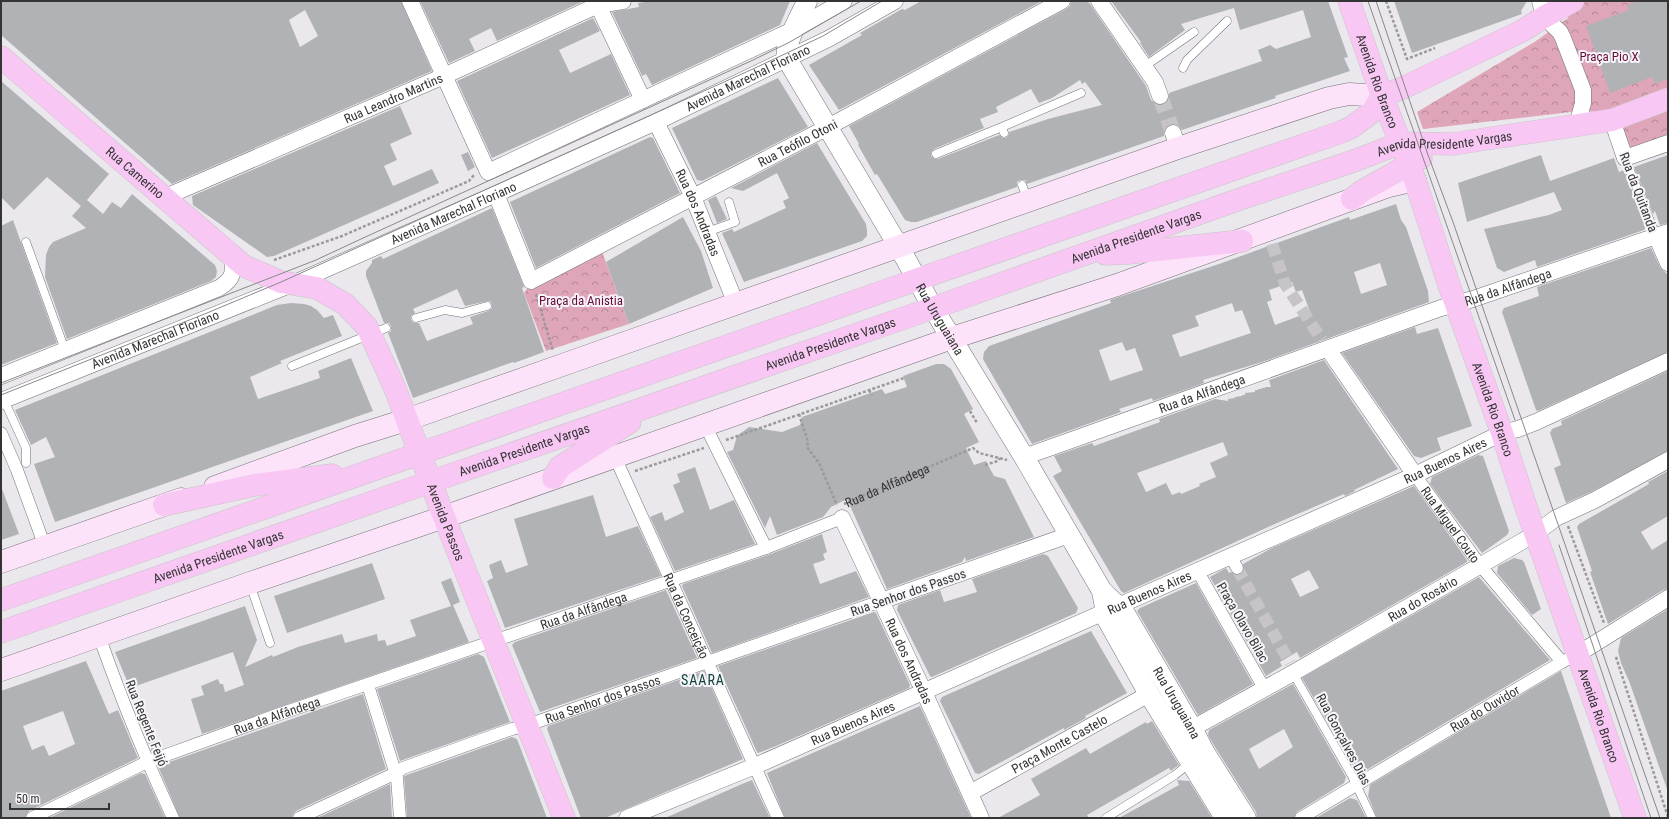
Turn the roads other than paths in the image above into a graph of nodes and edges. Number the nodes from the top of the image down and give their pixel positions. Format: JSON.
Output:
{"nodes":[{"id":1,"x":410,"y":1,"type":"edge"},
{"id":2,"x":623,"y":1,"type":"edge"},
{"id":3,"x":807,"y":1,"type":"edge"},
{"id":4,"x":895,"y":1,"type":"edge"},
{"id":5,"x":1062,"y":1,"type":"edge"},
{"id":6,"x":1099,"y":1,"type":"edge"},
{"id":7,"x":1349,"y":1,"type":"edge"},
{"id":8,"x":1573,"y":1,"type":"edge"},
{"id":9,"x":837,"y":2,"type":"edge"},
{"id":10,"x":597,"y":3,"type":"edge"},
{"id":11,"x":1542,"y":9,"type":"edge"},
{"id":12,"x":1227,"y":20,"type":"dead end"},
{"id":13,"x":1194,"y":32,"type":"dead end"},
{"id":14,"x":790,"y":44,"type":"junction"},
{"id":15,"x":1,"y":57,"type":"edge"},
{"id":16,"x":1144,"y":66,"type":"junction"},
{"id":17,"x":1183,"y":68,"type":"dead end"},
{"id":18,"x":444,"y":76,"type":"junction"},
{"id":19,"x":1081,"y":93,"type":"dead end"},
{"id":20,"x":1160,"y":96,"type":"tunnel mouth"},
{"id":21,"x":1382,"y":96,"type":"junction"},
{"id":22,"x":1668,"y":99,"type":"edge"},
{"id":23,"x":643,"y":100,"type":"junction"},
{"id":24,"x":1612,"y":120,"type":"junction"},
{"id":25,"x":656,"y":122,"type":"junction"},
{"id":26,"x":1577,"y":125,"type":"junction"},
{"id":27,"x":828,"y":127,"type":"junction"},
{"id":28,"x":1401,"y":143,"type":"junction"},
{"id":29,"x":1668,"y":143,"type":"edge"},
{"id":30,"x":1453,"y":144,"type":"junction"},
{"id":31,"x":936,"y":154,"type":"dead end"},
{"id":32,"x":1625,"y":158,"type":"junction"},
{"id":33,"x":1412,"y":172,"type":"junction"},
{"id":34,"x":496,"y":194,"type":"junction"},
{"id":35,"x":693,"y":197,"type":"junction"},
{"id":36,"x":163,"y":198,"type":"junction"},
{"id":37,"x":729,"y":202,"type":"dead end"},
{"id":38,"x":707,"y":232,"type":"junction"},
{"id":39,"x":1662,"y":234,"type":"edge"},
{"id":40,"x":1242,"y":240,"type":"junction"},
{"id":41,"x":26,"y":242,"type":"dead end"},
{"id":42,"x":900,"y":247,"type":"junction"},
{"id":43,"x":232,"y":255,"type":"junction"},
{"id":44,"x":1084,"y":255,"type":"junction"},
{"id":45,"x":1668,"y":263,"type":"edge"},
{"id":46,"x":279,"y":275,"type":"junction"},
{"id":47,"x":917,"y":279,"type":"junction"},
{"id":48,"x":736,"y":304,"type":"junction"},
{"id":49,"x":1456,"y":304,"type":"junction"},
{"id":50,"x":487,"y":306,"type":"dead end"},
{"id":51,"x":933,"y":308,"type":"junction"},
{"id":52,"x":416,"y":318,"type":"dead end"},
{"id":53,"x":378,"y":331,"type":"junction"},
{"id":54,"x":952,"y":338,"type":"junction"},
{"id":55,"x":1325,"y":344,"type":"junction"},
{"id":56,"x":65,"y":350,"type":"junction"},
{"id":57,"x":1668,"y":361,"type":"edge"},
{"id":58,"x":292,"y":366,"type":"dead end"},
{"id":59,"x":1,"y":376,"type":"edge"},
{"id":60,"x":2,"y":400,"type":"edge"},
{"id":61,"x":663,"y":401,"type":"junction"},
{"id":62,"x":406,"y":420,"type":"junction"},
{"id":63,"x":705,"y":425,"type":"junction"},
{"id":64,"x":1,"y":433,"type":"edge"},
{"id":65,"x":1502,"y":433,"type":"junction"},
{"id":66,"x":419,"y":454,"type":"junction"},
{"id":67,"x":1024,"y":457,"type":"junction"},
{"id":68,"x":1668,"y":460,"type":"edge"},
{"id":69,"x":26,"y":463,"type":"dead end"},
{"id":70,"x":619,"y":466,"type":"junction"},
{"id":71,"x":369,"y":471,"type":"junction"},
{"id":72,"x":1415,"y":474,"type":"junction"},
{"id":73,"x":553,"y":478,"type":"junction"},
{"id":74,"x":430,"y":482,"type":"junction"},
{"id":75,"x":164,"y":505,"type":"junction"},
{"id":76,"x":444,"y":517,"type":"junction"},
{"id":77,"x":842,"y":518,"type":"joint"},
{"id":78,"x":1536,"y":533,"type":"junction"},
{"id":79,"x":1069,"y":535,"type":"junction"},
{"id":80,"x":45,"y":546,"type":"junction"},
{"id":81,"x":766,"y":548,"type":"junction"},
{"id":82,"x":1,"y":562,"type":"edge"},
{"id":83,"x":1480,"y":565,"type":"junction"},
{"id":84,"x":1196,"y":570,"type":"junction"},
{"id":85,"x":670,"y":580,"type":"junction"},
{"id":86,"x":250,"y":583,"type":"junction"},
{"id":87,"x":1668,"y":598,"type":"edge"},
{"id":88,"x":1,"y":600,"type":"edge"},
{"id":89,"x":881,"y":601,"type":"junction"},
{"id":90,"x":1111,"y":609,"type":"junction"},
{"id":91,"x":1,"y":632,"type":"edge"},
{"id":92,"x":99,"y":636,"type":"junction"},
{"id":93,"x":494,"y":640,"type":"junction"},
{"id":94,"x":270,"y":643,"type":"dead end"},
{"id":95,"x":1570,"y":658,"type":"junction"},
{"id":96,"x":707,"y":662,"type":"junction"},
{"id":97,"x":1292,"y":668,"type":"junction"},
{"id":98,"x":1,"y":670,"type":"edge"},
{"id":99,"x":368,"y":685,"type":"junction"},
{"id":100,"x":1264,"y":688,"type":"junction"},
{"id":101,"x":924,"y":692,"type":"junction"},
{"id":102,"x":1149,"y":694,"type":"junction"},
{"id":103,"x":528,"y":725,"type":"junction"},
{"id":104,"x":1185,"y":733,"type":"junction"},
{"id":105,"x":1198,"y":758,"type":"junction"},
{"id":106,"x":147,"y":762,"type":"junction"},
{"id":107,"x":755,"y":766,"type":"junction"},
{"id":108,"x":396,"y":773,"type":"junction"},
{"id":109,"x":1356,"y":786,"type":"junction"},
{"id":110,"x":970,"y":793,"type":"junction"},
{"id":111,"x":32,"y":818,"type":"edge"},
{"id":112,"x":173,"y":818,"type":"edge"},
{"id":113,"x":299,"y":818,"type":"edge"},
{"id":114,"x":400,"y":818,"type":"edge"},
{"id":115,"x":564,"y":818,"type":"edge"},
{"id":116,"x":628,"y":818,"type":"edge"},
{"id":117,"x":778,"y":818,"type":"edge"},
{"id":118,"x":982,"y":818,"type":"edge"},
{"id":119,"x":1106,"y":818,"type":"edge"},
{"id":120,"x":1225,"y":818,"type":"edge"},
{"id":121,"x":1246,"y":818,"type":"edge"},
{"id":122,"x":1301,"y":818,"type":"edge"},
{"id":123,"x":1372,"y":818,"type":"edge"},
{"id":124,"x":1635,"y":818,"type":"edge"}],
"edges":[{"from":1,"to":18,"type":"street"},
{"from":2,"to":10,"type":"street","name":"Rua Leandro Martins"},
{"from":3,"to":14,"type":"street"},
{"from":4,"to":14,"type":"street","name":"Avenida Marechal Floriano"},
{"from":5,"to":27,"type":"street","name":"Rua Teófilo Otoni"},
{"from":6,"to":16,"type":"street"},
{"from":7,"to":21,"type":"main road","name":"Avenida Rio Branco"},
{"from":8,"to":11,"type":"main road"},
{"from":9,"to":14,"type":"street","name":"Avenida Marechal Floriano"},
{"from":10,"to":18,"type":"street","name":"Rua Leandro Martins"},
{"from":10,"to":23,"type":"street"},
{"from":11,"to":21,"type":"main road"},
{"from":11,"to":26,"type":"street"},
{"from":12,"to":17,"type":"lane"},
{"from":13,"to":16,"type":"lane"},
{"from":14,"to":23,"type":"street","name":"Avenida Marechal Floriano"},
{"from":14,"to":25,"type":"street","name":"Avenida Marechal Floriano"},
{"from":14,"to":27,"type":"street","name":"Rua Uruguaiana"},
{"from":15,"to":36,"type":"main road","name":"Rua Camerino"},
{"from":16,"to":20,"type":"street"},
{"from":18,"to":23,"type":"street","name":"Avenida Marechal Floriano"},
{"from":18,"to":36,"type":"street","name":"Rua Leandro Martins"},
{"from":19,"to":31,"type":"lane"},
{"from":21,"to":28,"type":"main road","name":"Avenida Rio Branco"},
{"from":21,"to":42,"type":"main road"},
{"from":21,"to":47,"type":"main road"},
{"from":22,"to":24,"type":"main road","name":"Avenida Presidente Vargas"},
{"from":24,"to":26,"type":"main road","name":"Avenida Presidente Vargas"},
{"from":24,"to":32,"type":"street","name":"Rua da Quitanda"},
{"from":25,"to":34,"type":"street","name":"Avenida Marechal Floriano"},
{"from":25,"to":35,"type":"street","name":"Rua dos Andradas"},
{"from":26,"to":30,"type":"main road","name":"Avenida Presidente Vargas"},
{"from":27,"to":35,"type":"street","name":"Rua Teófilo Otoni"},
{"from":27,"to":42,"type":"street","name":"Rua Uruguaiana"},
{"from":28,"to":30,"type":"main road","name":"Avenida Presidente Vargas"},
{"from":28,"to":33,"type":"main road","name":"Avenida Rio Branco"},
{"from":28,"to":44,"type":"main road","name":"Avenida Presidente Vargas"},
{"from":29,"to":32,"type":"street"},
{"from":30,"to":33,"type":"main road"},
{"from":32,"to":39,"type":"lane","name":"Rua da Quitanda"},
{"from":33,"to":40,"type":"main road"},
{"from":33,"to":49,"type":"main road","name":"Avenida Rio Branco"},
{"from":34,"to":35,"type":"street","name":"Rua Teófilo Otoni"},
{"from":34,"to":46,"type":"street","name":"Avenida Marechal Floriano"},
{"from":35,"to":38,"type":"street","name":"Rua dos Andradas"},
{"from":36,"to":43,"type":"main road","name":"Rua Camerino"},
{"from":37,"to":38,"type":"lane"},
{"from":38,"to":48,"type":"street","name":"Rua dos Andradas"},
{"from":39,"to":45,"type":"street","name":"Rua da Quitanda"},
{"from":39,"to":49,"type":"street","name":"Rua da Alfândega"},
{"from":40,"to":44,"type":"main road"},
{"from":40,"to":54,"type":"main road"},
{"from":41,"to":56,"type":"lane"},
{"from":42,"to":47,"type":"street","name":"Rua Uruguaiana"},
{"from":42,"to":48,"type":"main road"},
{"from":43,"to":46,"type":"main road","name":"Rua Camerino"},
{"from":43,"to":56,"type":"street","name":"Avenida Marechal Floriano"},
{"from":44,"to":51,"type":"main road","name":"Avenida Presidente Vargas"},
{"from":46,"to":53,"type":"main road","name":"Avenida Passos"},
{"from":46,"to":60,"type":"street","name":"Avenida Marechal Floriano"},
{"from":47,"to":51,"type":"street","name":"Rua Uruguaiana"},
{"from":47,"to":66,"type":"main road"},
{"from":48,"to":62,"type":"main road"},
{"from":49,"to":55,"type":"street","name":"Rua da Alfândega"},
{"from":49,"to":65,"type":"main road","name":"Avenida Rio Branco"},
{"from":50,"to":52,"type":"lane"},
{"from":51,"to":54,"type":"street","name":"Rua Uruguaiana"},
{"from":51,"to":61,"type":"main road","name":"Avenida Presidente Vargas"},
{"from":53,"to":58,"type":"lane"},
{"from":53,"to":62,"type":"main road","name":"Avenida Passos"},
{"from":54,"to":63,"type":"main road"},
{"from":54,"to":67,"type":"street","name":"Rua Uruguaiana"},
{"from":55,"to":67,"type":"street","name":"Rua da Alfândega"},
{"from":55,"to":72,"type":"street","name":"Rua Miguel Couto"},
{"from":56,"to":59,"type":"street","name":"Avenida Marechal Floriano"},
{"from":57,"to":65,"type":"street","name":"Rua Buenos Aires"},
{"from":60,"to":69,"type":"lane"},
{"from":61,"to":73,"type":"main road"},
{"from":61,"to":74,"type":"main road","name":"Avenida Presidente Vargas"},
{"from":62,"to":66,"type":"main road","name":"Avenida Passos"},
{"from":62,"to":75,"type":"main road"},
{"from":63,"to":70,"type":"main road"},
{"from":63,"to":81,"type":"street"},
{"from":64,"to":80,"type":"street"},
{"from":65,"to":72,"type":"street","name":"Rua Buenos Aires"},
{"from":65,"to":78,"type":"main road","name":"Avenida Rio Branco"},
{"from":66,"to":71,"type":"main road"},
{"from":66,"to":74,"type":"main road","name":"Avenida Passos"},
{"from":67,"to":79,"type":"street","name":"Rua Uruguaiana"},
{"from":68,"to":78,"type":"street","name":"Rua do Rosário"},
{"from":70,"to":73,"type":"main road"},
{"from":70,"to":85,"type":"street","name":"Rua da Conceição"},
{"from":71,"to":75,"type":"main road"},
{"from":71,"to":88,"type":"main road"},
{"from":72,"to":83,"type":"street","name":"Rua Miguel Couto"},
{"from":72,"to":84,"type":"street","name":"Rua Buenos Aires"},
{"from":73,"to":76,"type":"main road"},
{"from":74,"to":76,"type":"main road","name":"Avenida Passos"},
{"from":74,"to":91,"type":"main road","name":"Avenida Presidente Vargas"},
{"from":75,"to":80,"type":"main road"},
{"from":76,"to":86,"type":"main road"},
{"from":76,"to":93,"type":"main road","name":"Avenida Passos"},
{"from":77,"to":81,"type":"street","name":"Rua da Alfândega"},
{"from":77,"to":89,"type":"street","name":"Rua dos Andradas"},
{"from":78,"to":83,"type":"street","name":"Rua do Rosário"},
{"from":78,"to":95,"type":"main road","name":"Avenida Rio Branco"},
{"from":79,"to":89,"type":"street","name":"Rua Senhor dos Passos"},
{"from":79,"to":90,"type":"street","name":"Rua Uruguaiana"},
{"from":80,"to":82,"type":"main road"},
{"from":81,"to":85,"type":"street","name":"Rua da Alfândega"},
{"from":83,"to":95,"type":"street","name":"Rua Miguel Couto"},
{"from":83,"to":97,"type":"street","name":"Rua do Rosário"},
{"from":84,"to":90,"type":"street","name":"Rua Buenos Aires"},
{"from":84,"to":100,"type":"street","name":"Praça Olavo Bilac"},
{"from":85,"to":93,"type":"street","name":"Rua da Alfândega"},
{"from":85,"to":96,"type":"street","name":"Rua da Conceição"},
{"from":86,"to":92,"type":"main road"},
{"from":86,"to":94,"type":"lane"},
{"from":87,"to":95,"type":"street","name":"Rua do Ouvidor"},
{"from":89,"to":96,"type":"street","name":"Rua Senhor dos Passos"},
{"from":89,"to":101,"type":"street","name":"Rua dos Andradas"},
{"from":90,"to":101,"type":"street","name":"Rua Buenos Aires"},
{"from":90,"to":102,"type":"street","name":"Rua Uruguaiana"},
{"from":90,"to":104,"type":"street","name":"Rua Uruguaiana"},
{"from":92,"to":98,"type":"main road"},
{"from":92,"to":106,"type":"street","name":"Rua Regente Feijó"},
{"from":93,"to":99,"type":"street","name":"Rua da Alfândega"},
{"from":93,"to":103,"type":"main road","name":"Avenida Passos"},
{"from":95,"to":109,"type":"street","name":"Rua do Ouvidor"},
{"from":95,"to":124,"type":"main road","name":"Avenida Rio Branco"},
{"from":96,"to":103,"type":"street","name":"Rua Senhor dos Passos"},
{"from":96,"to":107,"type":"street","name":"Rua da Conceição"},
{"from":97,"to":100,"type":"street","name":"Rua do Rosário"},
{"from":97,"to":109,"type":"lane","name":"Rua Gonçalves Dias"},
{"from":99,"to":106,"type":"street","name":"Rua da Alfândega"},
{"from":99,"to":108,"type":"street"},
{"from":100,"to":104,"type":"street","name":"Rua do Rosário"},
{"from":101,"to":107,"type":"street","name":"Rua Buenos Aires"},
{"from":101,"to":110,"type":"street","name":"Rua dos Andradas"},
{"from":102,"to":104,"type":"street","name":"Rua Uruguaiana"},
{"from":102,"to":110,"type":"street","name":"Praça Monte Castelo"},
{"from":103,"to":108,"type":"street","name":"Rua Senhor dos Passos"},
{"from":103,"to":115,"type":"main road","name":"Avenida Passos"},
{"from":104,"to":105,"type":"street","name":"Rua Uruguaiana"},
{"from":105,"to":119,"type":"lane"},
{"from":105,"to":120,"type":"street","name":"Rua Uruguaiana"},
{"from":105,"to":121,"type":"street","name":"Rua Uruguaiana"},
{"from":106,"to":111,"type":"street","name":"Rua da Alfândega"},
{"from":106,"to":112,"type":"street","name":"Rua Regente Feijó"},
{"from":107,"to":116,"type":"street","name":"Rua Buenos Aires"},
{"from":107,"to":117,"type":"street","name":"Rua da Conceição"},
{"from":108,"to":113,"type":"street","name":"Rua Senhor dos Passos"},
{"from":108,"to":114,"type":"street"},
{"from":109,"to":122,"type":"street","name":"Rua do Ouvidor"},
{"from":109,"to":123,"type":"lane","name":"Rua Gonçalves Dias"},
{"from":110,"to":118,"type":"street","name":"Rua dos Andradas"}]}
